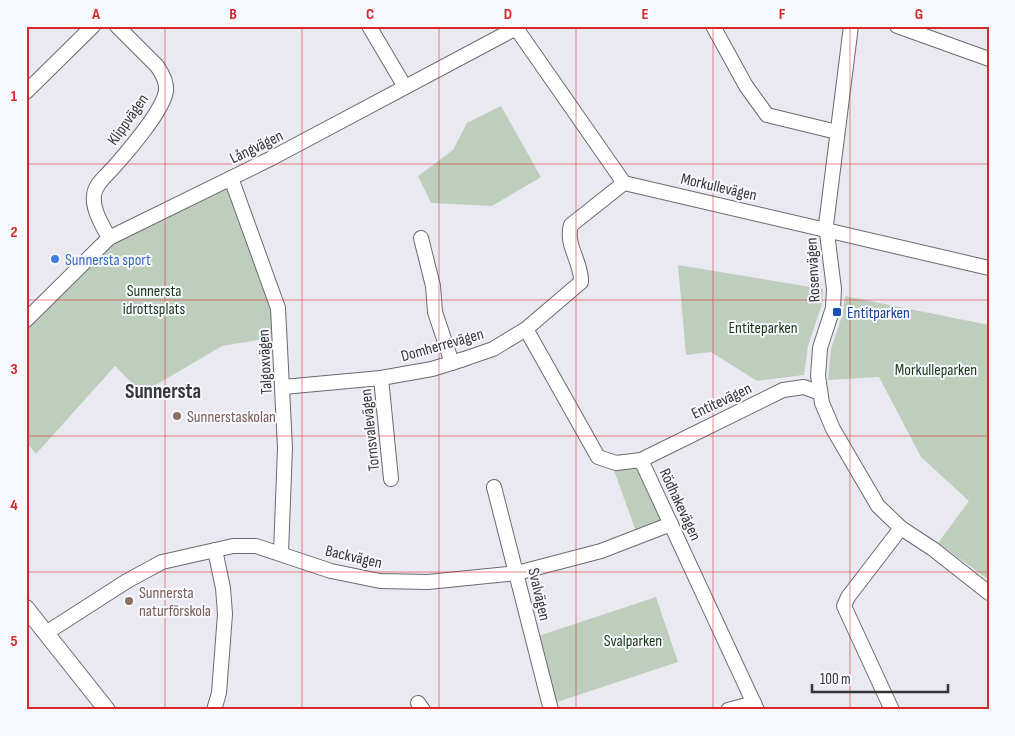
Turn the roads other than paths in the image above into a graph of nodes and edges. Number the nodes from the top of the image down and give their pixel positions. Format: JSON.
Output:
{"nodes":[{"id":1,"x":93,"y":26,"type":"edge"},
{"id":2,"x":117,"y":26,"type":"edge"},
{"id":3,"x":369,"y":26,"type":"edge"},
{"id":4,"x":713,"y":26,"type":"edge"},
{"id":5,"x":850,"y":26,"type":"edge"},
{"id":6,"x":897,"y":26,"type":"edge"},
{"id":7,"x":518,"y":27,"type":"edge"},
{"id":8,"x":989,"y":59,"type":"edge"},
{"id":9,"x":405,"y":87,"type":"junction"},
{"id":10,"x":26,"y":92,"type":"edge"},
{"id":11,"x":837,"y":132,"type":"junction"},
{"id":12,"x":231,"y":178,"type":"junction"},
{"id":13,"x":624,"y":183,"type":"junction"},
{"id":14,"x":828,"y":232,"type":"junction"},
{"id":15,"x":109,"y":238,"type":"junction"},
{"id":16,"x":421,"y":238,"type":"dead end"},
{"id":17,"x":989,"y":268,"type":"edge"},
{"id":18,"x":26,"y":320,"type":"edge"},
{"id":19,"x":526,"y":329,"type":"junction"},
{"id":20,"x":452,"y":363,"type":"junction"},
{"id":21,"x":381,"y":378,"type":"junction"},
{"id":22,"x":282,"y":387,"type":"junction"},
{"id":23,"x":820,"y":393,"type":"junction"},
{"id":24,"x":641,"y":460,"type":"junction"},
{"id":25,"x":391,"y":479,"type":"dead end"},
{"id":26,"x":494,"y":486,"type":"dead end"},
{"id":27,"x":671,"y":524,"type":"junction"},
{"id":28,"x":901,"y":528,"type":"junction"},
{"id":29,"x":214,"y":550,"type":"junction"},
{"id":30,"x":281,"y":553,"type":"junction"},
{"id":31,"x":517,"y":573,"type":"junction"},
{"id":32,"x":989,"y":593,"type":"edge"},
{"id":33,"x":26,"y":608,"type":"edge"},
{"id":34,"x":46,"y":633,"type":"junction"},
{"id":35,"x":756,"y":706,"type":"edge"},
{"id":36,"x":107,"y":710,"type":"edge"},
{"id":37,"x":214,"y":710,"type":"edge"},
{"id":38,"x":550,"y":710,"type":"edge"},
{"id":39,"x":728,"y":710,"type":"edge"},
{"id":40,"x":892,"y":710,"type":"edge"}],
"edges":[{"from":1,"to":10,"type":"street"},
{"from":2,"to":15,"type":"street","name":"Klippvägen"},
{"from":3,"to":9,"type":"street"},
{"from":4,"to":11,"type":"street"},
{"from":5,"to":11,"type":"street","name":"Rosenvägen"},
{"from":6,"to":8,"type":"street"},
{"from":7,"to":9,"type":"street","name":"Långvägen"},
{"from":7,"to":13,"type":"street"},
{"from":9,"to":12,"type":"street","name":"Långvägen"},
{"from":11,"to":14,"type":"street","name":"Rosenvägen"},
{"from":12,"to":15,"type":"street","name":"Långvägen"},
{"from":12,"to":22,"type":"street","name":"Talgoxvägen"},
{"from":13,"to":14,"type":"street","name":"Morkullevägen"},
{"from":13,"to":19,"type":"street","name":"Domherrevägen"},
{"from":14,"to":17,"type":"street","name":"Morkullevägen"},
{"from":14,"to":23,"type":"street","name":"Rosenvägen"},
{"from":15,"to":18,"type":"street","name":"Långvägen"},
{"from":16,"to":20,"type":"street"},
{"from":19,"to":20,"type":"street","name":"Domherrevägen"},
{"from":19,"to":24,"type":"street","name":"Rödhakevägen"},
{"from":20,"to":21,"type":"street","name":"Domherrevägen"},
{"from":21,"to":22,"type":"street","name":"Domherrevägen"},
{"from":21,"to":25,"type":"street","name":"Tornsvalevägen"},
{"from":22,"to":30,"type":"street","name":"Talgoxvägen"},
{"from":23,"to":24,"type":"street","name":"Entitevägen"},
{"from":23,"to":28,"type":"street","name":"Rosenvägen"},
{"from":24,"to":27,"type":"street","name":"Rödhakevägen"},
{"from":26,"to":31,"type":"street","name":"Svalvägen"},
{"from":27,"to":31,"type":"street","name":"Backvägen"},
{"from":27,"to":35,"type":"street","name":"Rödhakevägen"},
{"from":28,"to":32,"type":"street","name":"Rosenvägen"},
{"from":28,"to":40,"type":"street"},
{"from":29,"to":30,"type":"street","name":"Backvägen"},
{"from":29,"to":34,"type":"street","name":"Backvägen"},
{"from":29,"to":37,"type":"street"},
{"from":30,"to":31,"type":"street","name":"Backvägen"},
{"from":31,"to":38,"type":"street","name":"Svalvägen"},
{"from":33,"to":34,"type":"main road"},
{"from":34,"to":36,"type":"main road"},
{"from":35,"to":39,"type":"street"}]}
